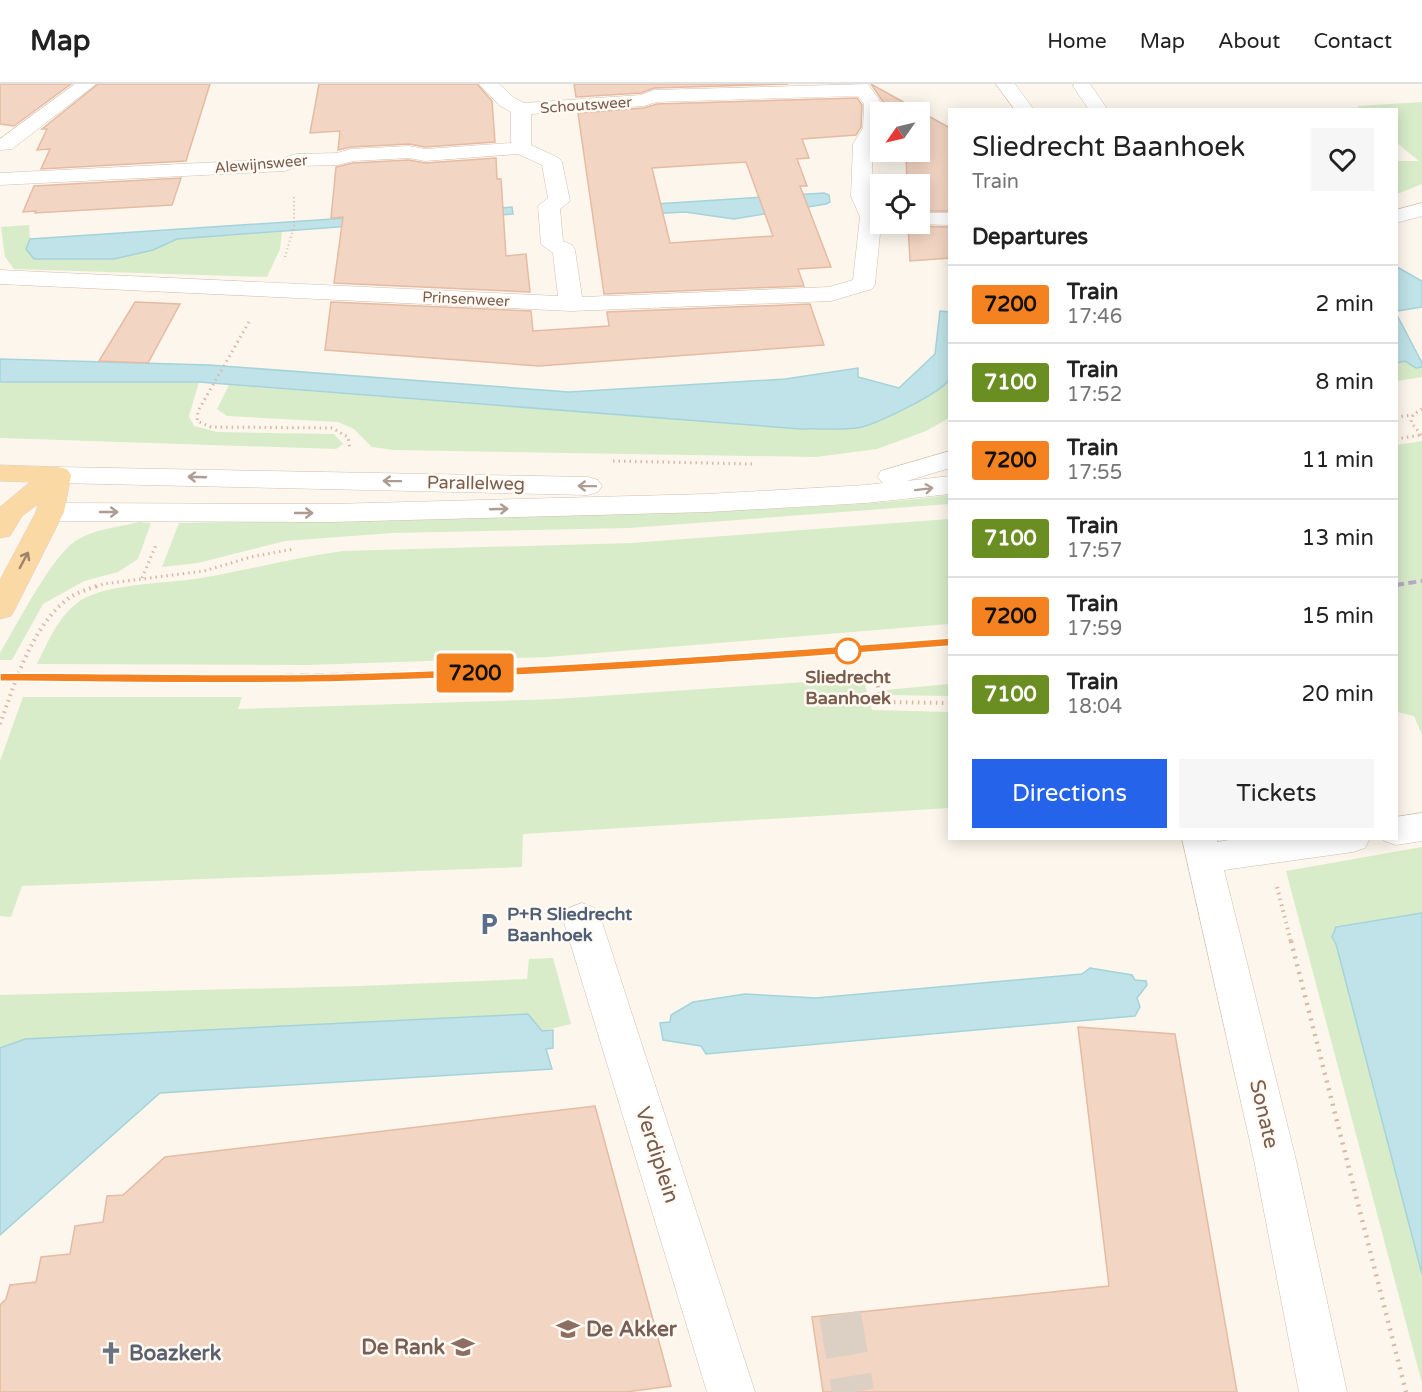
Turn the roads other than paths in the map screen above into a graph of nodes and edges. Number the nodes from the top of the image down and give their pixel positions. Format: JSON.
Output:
{"nodes":[{"id":1,"x":87,"y":84,"type":"edge"},
{"id":2,"x":488,"y":84,"type":"edge"},
{"id":3,"x":1005,"y":84,"type":"edge"},
{"id":4,"x":1082,"y":86,"type":"dead end"},
{"id":5,"x":861,"y":87,"type":"edge"},
{"id":6,"x":1023,"y":108,"type":"edge"},
{"id":7,"x":1098,"y":108,"type":"edge"},
{"id":8,"x":522,"y":109,"type":"junction"},
{"id":9,"x":521,"y":148,"type":"junction"},
{"id":10,"x":2,"y":151,"type":"edge"},
{"id":11,"x":0,"y":179,"type":"edge"},
{"id":12,"x":870,"y":209,"type":"edge"},
{"id":13,"x":1422,"y":209,"type":"edge"},
{"id":14,"x":1398,"y":216,"type":"edge"},
{"id":15,"x":930,"y":219,"type":"edge"},
{"id":16,"x":948,"y":219,"type":"edge"},
{"id":17,"x":873,"y":234,"type":"edge"},
{"id":18,"x":0,"y":277,"type":"edge"},
{"id":19,"x":572,"y":304,"type":"junction"},
{"id":20,"x":948,"y":460,"type":"edge"},
{"id":21,"x":0,"y":473,"type":"edge"},
{"id":22,"x":57,"y":475,"type":"junction"},
{"id":23,"x":948,"y":485,"type":"edge"},
{"id":24,"x":50,"y":512,"type":"junction"},
{"id":25,"x":4,"y":516,"type":"edge"},
{"id":26,"x":0,"y":609,"type":"edge"},
{"id":27,"x":1422,"y":827,"type":"edge"},
{"id":28,"x":1398,"y":831,"type":"edge"},
{"id":29,"x":1339,"y":840,"type":"edge"},
{"id":30,"x":1201,"y":848,"type":"edge"},
{"id":31,"x":582,"y":919,"type":"dead end"},
{"id":32,"x":731,"y":1392,"type":"edge"},
{"id":33,"x":1323,"y":1392,"type":"edge"}],
"edges":[{"from":1,"to":10,"type":"street"},
{"from":2,"to":8,"type":"street"},
{"from":3,"to":6,"type":"street"},
{"from":4,"to":7,"type":"street"},
{"from":5,"to":8,"type":"street","name":"Schoutsweer"},
{"from":5,"to":12,"type":"street","name":"Prinsenweer"},
{"from":8,"to":9,"type":"street"},
{"from":9,"to":11,"type":"street","name":"Alewijnsweer"},
{"from":9,"to":19,"type":"street"},
{"from":13,"to":14,"type":"street"},
{"from":15,"to":16,"type":"street"},
{"from":17,"to":19,"type":"street","name":"Prinsenweer"},
{"from":18,"to":19,"type":"street","name":"Prinsenweer"},
{"from":20,"to":22,"type":"street","name":"Parallelweg","one_way":true},
{"from":21,"to":22,"type":"main road","name":"Parallelweg"},
{"from":22,"to":24,"type":"main road"},
{"from":22,"to":25,"type":"main road"},
{"from":24,"to":23,"type":"street","name":"Parallelweg","one_way":true},
{"from":24,"to":25,"type":"main road","name":"Parallelweg"},
{"from":26,"to":24,"type":"main road","one_way":true},
{"from":27,"to":28,"type":"street"},
{"from":29,"to":30,"type":"street"},
{"from":30,"to":33,"type":"street","name":"Sonate"},
{"from":31,"to":32,"type":"street","name":"Verdiplein"}]}
